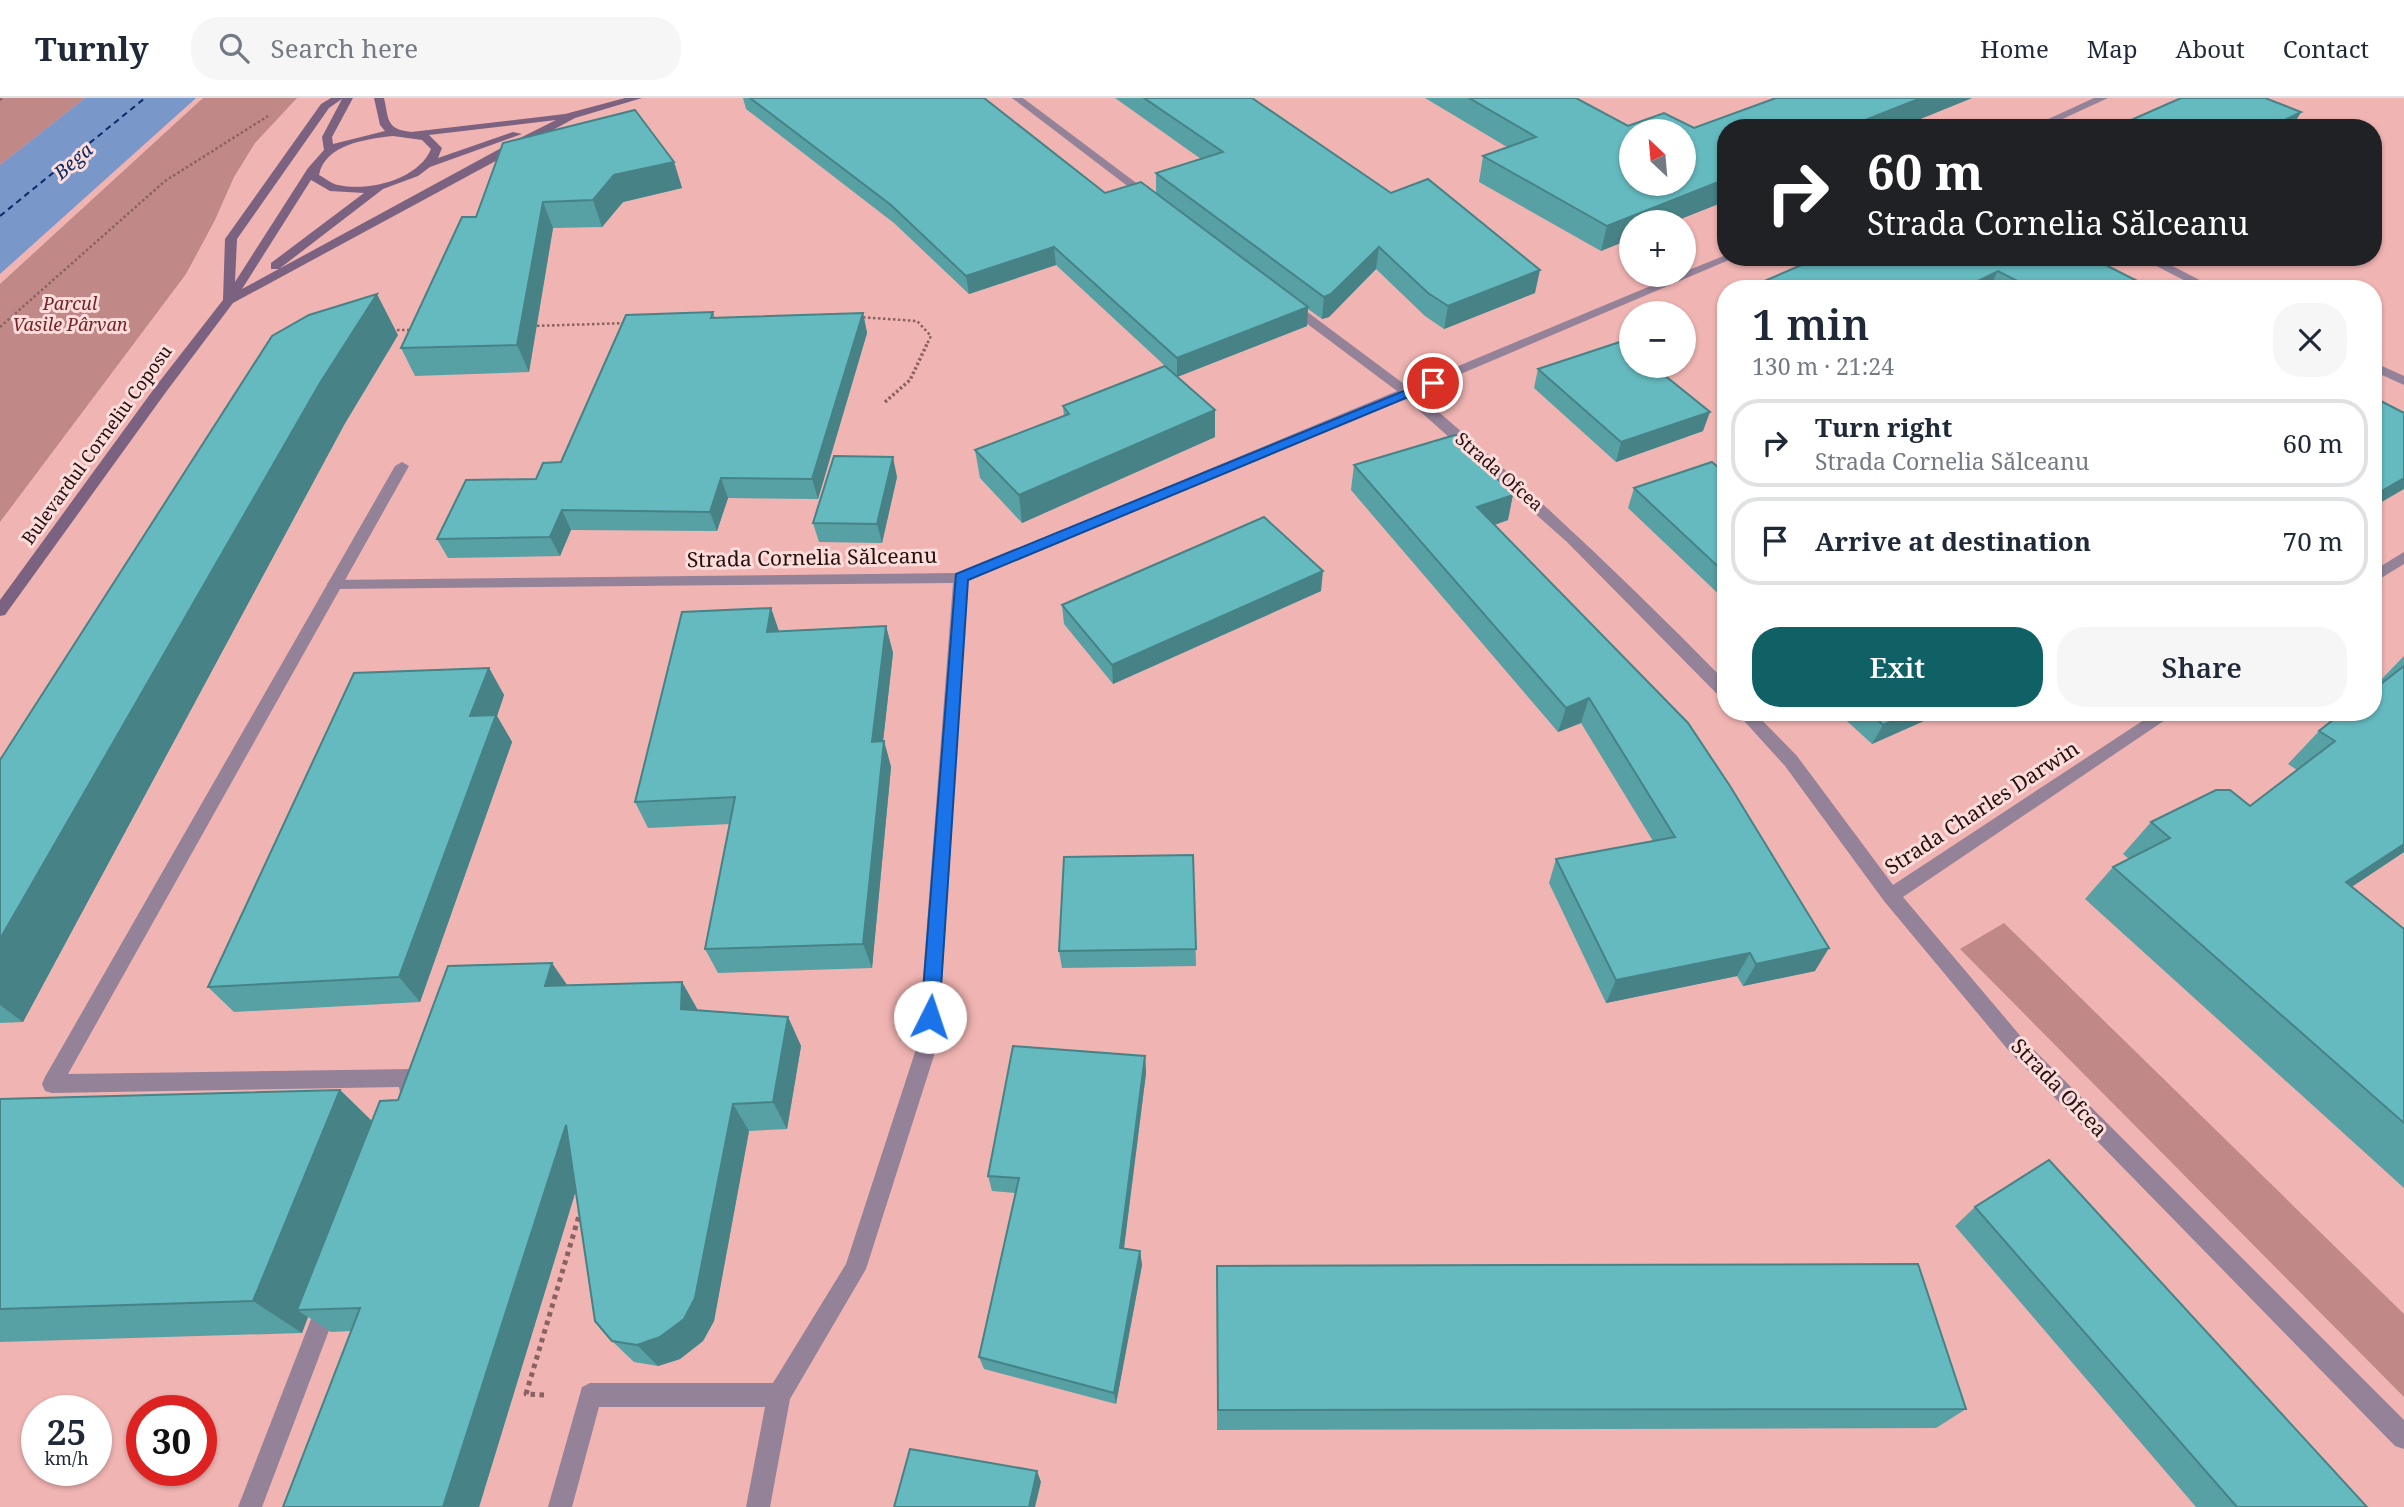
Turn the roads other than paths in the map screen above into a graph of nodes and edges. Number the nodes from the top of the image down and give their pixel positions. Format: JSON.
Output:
{"nodes":[{"id":1,"x":338,"y":98,"type":"edge"},
{"id":2,"x":348,"y":98,"type":"edge"},
{"id":3,"x":379,"y":98,"type":"edge"},
{"id":4,"x":637,"y":98,"type":"edge"},
{"id":5,"x":1017,"y":98,"type":"edge"},
{"id":6,"x":2103,"y":98,"type":"edge"},
{"id":7,"x":575,"y":114,"type":"junction"},
{"id":8,"x":2055,"y":119,"type":"edge"},
{"id":9,"x":393,"y":133,"type":"junction"},
{"id":10,"x":415,"y":134,"type":"junction"},
{"id":11,"x":329,"y":150,"type":"junction"},
{"id":12,"x":431,"y":164,"type":"junction"},
{"id":13,"x":313,"y":168,"type":"junction"},
{"id":14,"x":380,"y":186,"type":"junction"},
{"id":15,"x":1158,"y":205,"type":"edge"},
{"id":16,"x":1717,"y":262,"type":"edge"},
{"id":17,"x":2164,"y":266,"type":"edge"},
{"id":18,"x":2192,"y":280,"type":"edge"},
{"id":19,"x":1278,"y":295,"type":"edge"},
{"id":20,"x":228,"y":302,"type":"junction"},
{"id":21,"x":2382,"y":370,"type":"edge"},
{"id":22,"x":2404,"y":381,"type":"edge"},
{"id":23,"x":1408,"y":393,"type":"junction"},
{"id":24,"x":402,"y":466,"type":"dead end"},
{"id":25,"x":2404,"y":557,"type":"edge"},
{"id":26,"x":2382,"y":572,"type":"edge"},
{"id":27,"x":961,"y":578,"type":"junction"},
{"id":28,"x":335,"y":584,"type":"junction"},
{"id":29,"x":0,"y":611,"type":"edge"},
{"id":30,"x":1717,"y":684,"type":"edge"},
{"id":31,"x":1753,"y":721,"type":"edge"},
{"id":32,"x":2155,"y":721,"type":"edge"},
{"id":33,"x":1891,"y":896,"type":"junction"},
{"id":34,"x":400,"y":1114,"type":"edge"},
{"id":35,"x":333,"y":1290,"type":"edge"},
{"id":36,"x":779,"y":1395,"type":"junction"},
{"id":37,"x":2404,"y":1437,"type":"edge"},
{"id":38,"x":250,"y":1507,"type":"edge"},
{"id":39,"x":560,"y":1507,"type":"edge"},
{"id":40,"x":758,"y":1507,"type":"edge"}],
"edges":[{"from":1,"to":20,"type":"main road"},
{"from":2,"to":11,"type":"main road"},
{"from":3,"to":9,"type":"main road"},
{"from":4,"to":7,"type":"main road"},
{"from":5,"to":15,"type":"street"},
{"from":6,"to":8,"type":"street"},
{"from":7,"to":10,"type":"main road"},
{"from":7,"to":12,"type":"main road"},
{"from":7,"to":20,"type":"main road"},
{"from":9,"to":10,"type":"main road"},
{"from":9,"to":11,"type":"main road"},
{"from":10,"to":12,"type":"main road"},
{"from":11,"to":13,"type":"main road","name":"Bulevardul Corneliu Coposu"},
{"from":12,"to":14,"type":"main road"},
{"from":13,"to":14,"type":"main road"},
{"from":13,"to":20,"type":"main road","name":"Bulevardul Corneliu Coposu"},
{"from":14,"to":20,"type":"main road","name":"Bulevardul Corneliu Coposu"},
{"from":16,"to":23,"type":"street","name":"Strada Cornelia Sălceanu"},
{"from":17,"to":18,"type":"street"},
{"from":19,"to":23,"type":"street","name":"Strada Ofcea"},
{"from":20,"to":29,"type":"main road","name":"Bulevardul Corneliu Coposu"},
{"from":21,"to":22,"type":"street"},
{"from":23,"to":27,"type":"street","name":"Strada Cornelia Sălceanu"},
{"from":23,"to":30,"type":"street","name":"Strada Ofcea"},
{"from":24,"to":28,"type":"street"},
{"from":25,"to":26,"type":"street"},
{"from":27,"to":28,"type":"street","name":"Strada Cornelia Sălceanu"},
{"from":27,"to":36,"type":"street"},
{"from":28,"to":34,"type":"street"},
{"from":31,"to":33,"type":"street","name":"Strada Ofcea"},
{"from":32,"to":33,"type":"street","name":"Strada Charles Darwin"},
{"from":33,"to":37,"type":"street","name":"Strada Ofcea"},
{"from":35,"to":38,"type":"street"},
{"from":36,"to":39,"type":"street"},
{"from":36,"to":40,"type":"street"}]}
